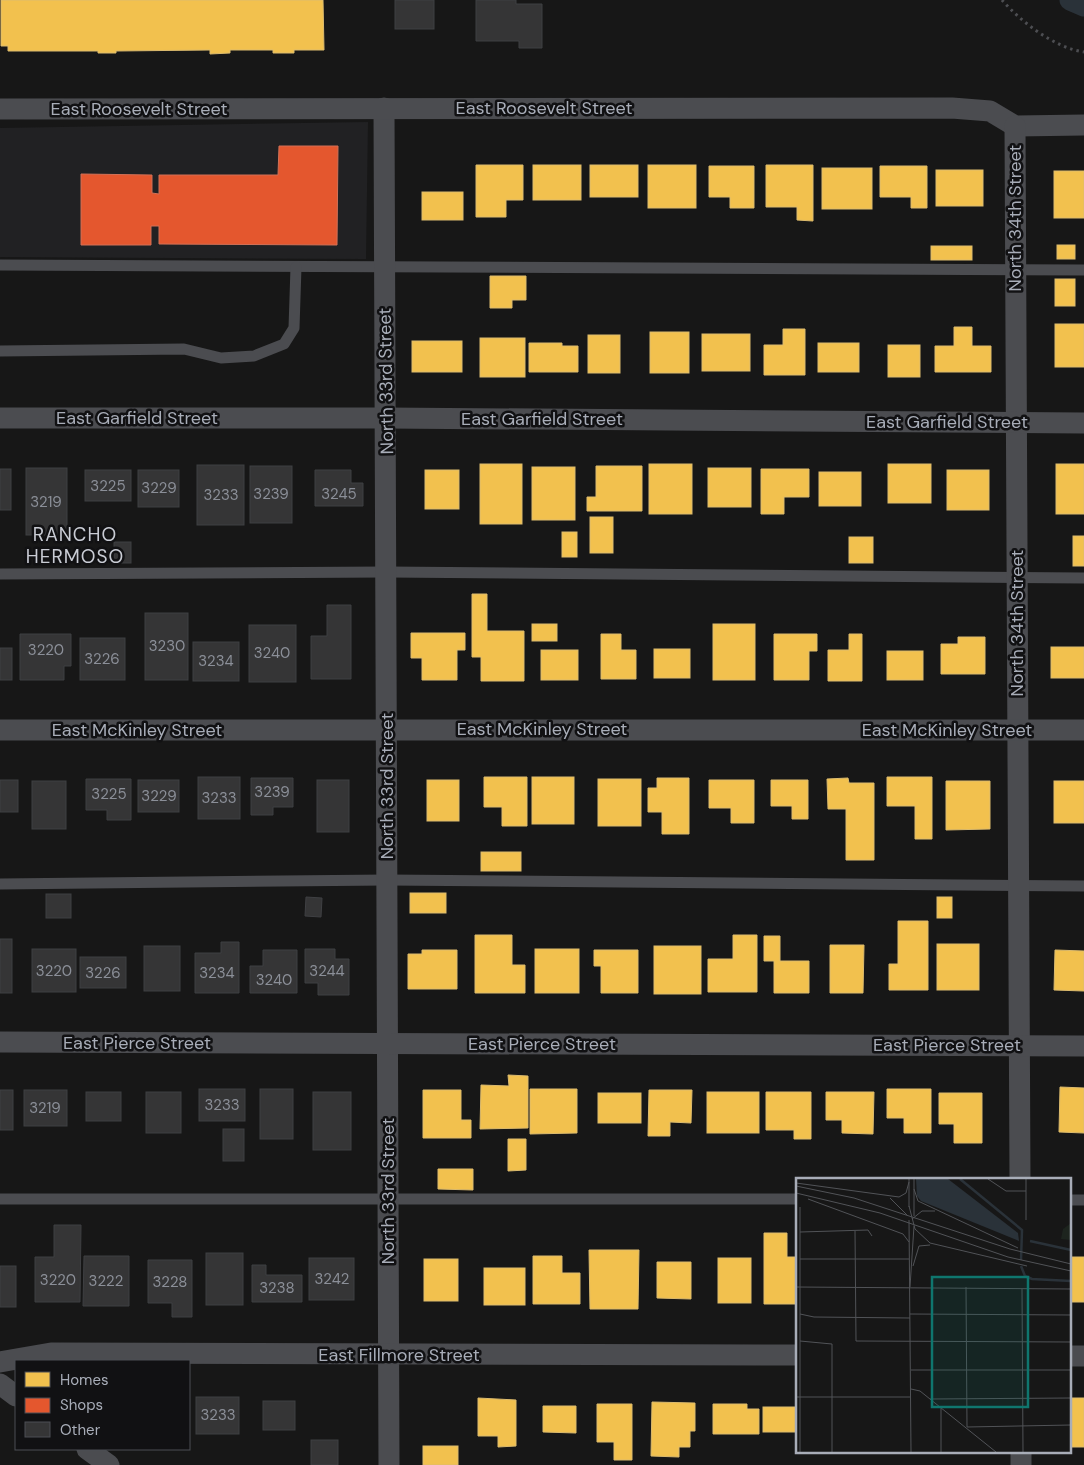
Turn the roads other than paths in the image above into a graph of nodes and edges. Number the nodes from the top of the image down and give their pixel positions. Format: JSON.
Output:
{"nodes":[{"id":1,"x":384,"y":108,"type":"junction"},
{"id":2,"x":0,"y":109,"type":"edge"},
{"id":3,"x":1084,"y":125,"type":"edge"},
{"id":4,"x":1015,"y":126,"type":"junction"},
{"id":5,"x":0,"y":265,"type":"edge"},
{"id":6,"x":296,"y":267,"type":"junction"},
{"id":7,"x":385,"y":268,"type":"junction"},
{"id":8,"x":1016,"y":270,"type":"junction"},
{"id":9,"x":1084,"y":270,"type":"edge"},
{"id":10,"x":0,"y":351,"type":"edge"},
{"id":11,"x":0,"y":418,"type":"edge"},
{"id":12,"x":386,"y":418,"type":"junction"},
{"id":13,"x":1016,"y":423,"type":"junction"},
{"id":14,"x":1084,"y":423,"type":"edge"},
{"id":15,"x":387,"y":572,"type":"junction"},
{"id":16,"x":0,"y":574,"type":"edge"},
{"id":17,"x":1017,"y":578,"type":"junction"},
{"id":18,"x":1084,"y":578,"type":"edge"},
{"id":19,"x":386,"y":729,"type":"junction"},
{"id":20,"x":0,"y":730,"type":"edge"},
{"id":21,"x":1018,"y":730,"type":"junction"},
{"id":22,"x":1084,"y":730,"type":"edge"},
{"id":23,"x":387,"y":880,"type":"junction"},
{"id":24,"x":0,"y":884,"type":"edge"},
{"id":25,"x":1018,"y":886,"type":"junction"},
{"id":26,"x":1084,"y":886,"type":"edge"},
{"id":27,"x":0,"y":1042,"type":"edge"},
{"id":28,"x":389,"y":1043,"type":"junction"},
{"id":29,"x":1019,"y":1046,"type":"junction"},
{"id":30,"x":1084,"y":1046,"type":"edge"},
{"id":31,"x":1020,"y":1178,"type":"edge"},
{"id":32,"x":388,"y":1198,"type":"junction"},
{"id":33,"x":0,"y":1199,"type":"edge"},
{"id":34,"x":796,"y":1199,"type":"edge"},
{"id":35,"x":389,"y":1354,"type":"junction"},
{"id":36,"x":796,"y":1355,"type":"edge"},
{"id":37,"x":0,"y":1362,"type":"edge"},
{"id":38,"x":0,"y":1384,"type":"edge"},
{"id":39,"x":15,"y":1395,"type":"edge"},
{"id":40,"x":1021,"y":1452,"type":"edge"},
{"id":41,"x":389,"y":1465,"type":"edge"},
{"id":42,"x":1021,"y":1465,"type":"edge"}],
"edges":[{"from":1,"to":2,"type":"street","name":"East Roosevelt Street"},
{"from":1,"to":4,"type":"street","name":"East Roosevelt Street"},
{"from":1,"to":7,"type":"street","name":"North 33rd Street"},
{"from":3,"to":4,"type":"street"},
{"from":4,"to":8,"type":"street","name":"North 34th Street"},
{"from":5,"to":6,"type":"lane"},
{"from":6,"to":7,"type":"lane"},
{"from":6,"to":10,"type":"lane"},
{"from":7,"to":8,"type":"lane"},
{"from":7,"to":12,"type":"street","name":"North 33rd Street"},
{"from":8,"to":9,"type":"lane"},
{"from":8,"to":13,"type":"street","name":"North 34th Street"},
{"from":11,"to":12,"type":"street","name":"East Garfield Street"},
{"from":12,"to":13,"type":"street","name":"East Garfield Street"},
{"from":12,"to":15,"type":"street","name":"North 33rd Street"},
{"from":13,"to":14,"type":"street","name":"East Garfield Street"},
{"from":13,"to":17,"type":"street","name":"North 34th Street"},
{"from":15,"to":16,"type":"lane"},
{"from":15,"to":17,"type":"lane"},
{"from":15,"to":19,"type":"street","name":"North 33rd Street"},
{"from":17,"to":18,"type":"lane"},
{"from":17,"to":21,"type":"street","name":"North 34th Street"},
{"from":19,"to":20,"type":"street","name":"East McKinley Street"},
{"from":19,"to":21,"type":"street","name":"East McKinley Street"},
{"from":19,"to":23,"type":"street","name":"North 33rd Street"},
{"from":21,"to":22,"type":"street","name":"East McKinley Street"},
{"from":21,"to":25,"type":"street","name":"North 34th Street"},
{"from":23,"to":24,"type":"lane"},
{"from":23,"to":25,"type":"lane"},
{"from":23,"to":28,"type":"street","name":"North 33rd Street"},
{"from":25,"to":26,"type":"lane"},
{"from":25,"to":29,"type":"street","name":"North 34th Street"},
{"from":27,"to":28,"type":"street","name":"East Pierce Street"},
{"from":28,"to":29,"type":"street","name":"East Pierce Street"},
{"from":28,"to":32,"type":"street","name":"North 33rd Street"},
{"from":29,"to":30,"type":"street","name":"East Pierce Street"},
{"from":29,"to":31,"type":"street","name":"North 34th Street"},
{"from":32,"to":33,"type":"lane"},
{"from":32,"to":34,"type":"lane"},
{"from":32,"to":35,"type":"street","name":"North 33rd Street"},
{"from":35,"to":36,"type":"street","name":"East Fillmore Street"},
{"from":35,"to":37,"type":"street","name":"East Fillmore Street"},
{"from":35,"to":41,"type":"street","name":"North 33rd Street"},
{"from":38,"to":39,"type":"street"},
{"from":40,"to":42,"type":"street"}]}
